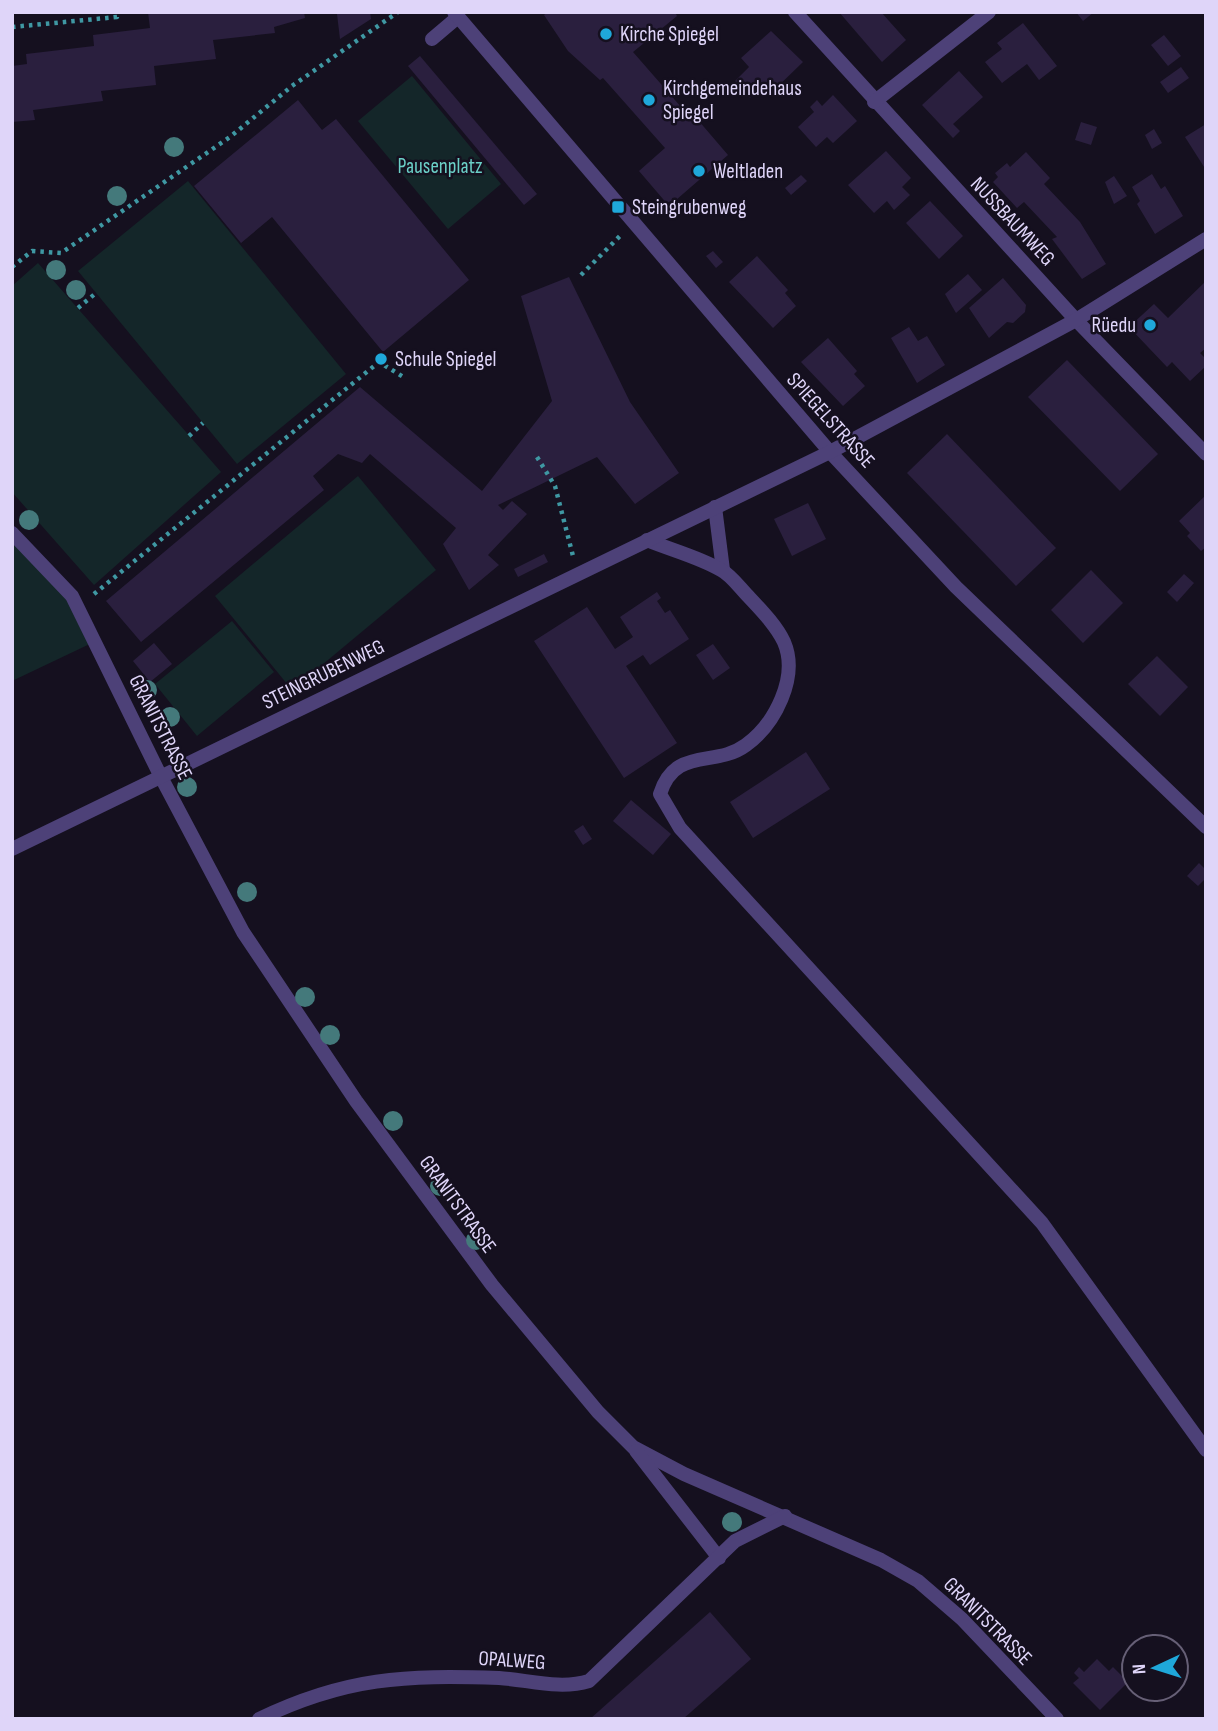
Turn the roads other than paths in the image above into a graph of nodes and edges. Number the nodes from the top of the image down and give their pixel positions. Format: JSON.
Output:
{"nodes":[{"id":1,"x":795,"y":12,"type":"edge"},
{"id":2,"x":989,"y":12,"type":"edge"},
{"id":3,"x":456,"y":14,"type":"edge"},
{"id":4,"x":432,"y":39,"type":"dead end"},
{"id":5,"x":874,"y":102,"type":"junction"},
{"id":6,"x":1206,"y":239,"type":"edge"},
{"id":7,"x":1076,"y":320,"type":"junction"},
{"id":8,"x":830,"y":452,"type":"junction"},
{"id":9,"x":1206,"y":454,"type":"edge"},
{"id":10,"x":715,"y":507,"type":"junction"},
{"id":11,"x":12,"y":533,"type":"edge"},
{"id":12,"x":647,"y":540,"type":"junction"},
{"id":13,"x":723,"y":570,"type":"junction"},
{"id":14,"x":161,"y":777,"type":"junction"},
{"id":15,"x":1206,"y":827,"type":"edge"},
{"id":16,"x":12,"y":849,"type":"edge"},
{"id":17,"x":633,"y":1447,"type":"junction"},
{"id":18,"x":1206,"y":1450,"type":"edge"},
{"id":19,"x":785,"y":1516,"type":"junction"},
{"id":20,"x":719,"y":1558,"type":"junction"},
{"id":21,"x":259,"y":1719,"type":"edge"},
{"id":22,"x":1057,"y":1719,"type":"edge"}],
"edges":[{"from":1,"to":5,"type":"street","name":"NUSSBAUMWEG"},
{"from":2,"to":5,"type":"street"},
{"from":3,"to":4,"type":"street"},
{"from":3,"to":8,"type":"street","name":"SPIEGELSTRASSE"},
{"from":5,"to":7,"type":"street","name":"NUSSBAUMWEG"},
{"from":6,"to":7,"type":"street","name":"STEINGRUBENWEG"},
{"from":7,"to":8,"type":"street","name":"STEINGRUBENWEG"},
{"from":7,"to":9,"type":"street","name":"NUSSBAUMWEG"},
{"from":8,"to":10,"type":"street","name":"STEINGRUBENWEG"},
{"from":8,"to":15,"type":"street","name":"SPIEGELSTRASSE"},
{"from":10,"to":12,"type":"street","name":"STEINGRUBENWEG"},
{"from":10,"to":13,"type":"street"},
{"from":11,"to":14,"type":"street","name":"GRANITSTRASSE"},
{"from":12,"to":13,"type":"street"},
{"from":12,"to":14,"type":"street","name":"STEINGRUBENWEG"},
{"from":13,"to":18,"type":"street"},
{"from":14,"to":16,"type":"street","name":"STEINGRUBENWEG"},
{"from":14,"to":17,"type":"street","name":"GRANITSTRASSE"},
{"from":17,"to":19,"type":"street","name":"GRANITSTRASSE"},
{"from":17,"to":20,"type":"street"},
{"from":19,"to":20,"type":"street","name":"OPALWEG"},
{"from":19,"to":22,"type":"street","name":"GRANITSTRASSE"},
{"from":20,"to":21,"type":"street","name":"OPALWEG"}]}
